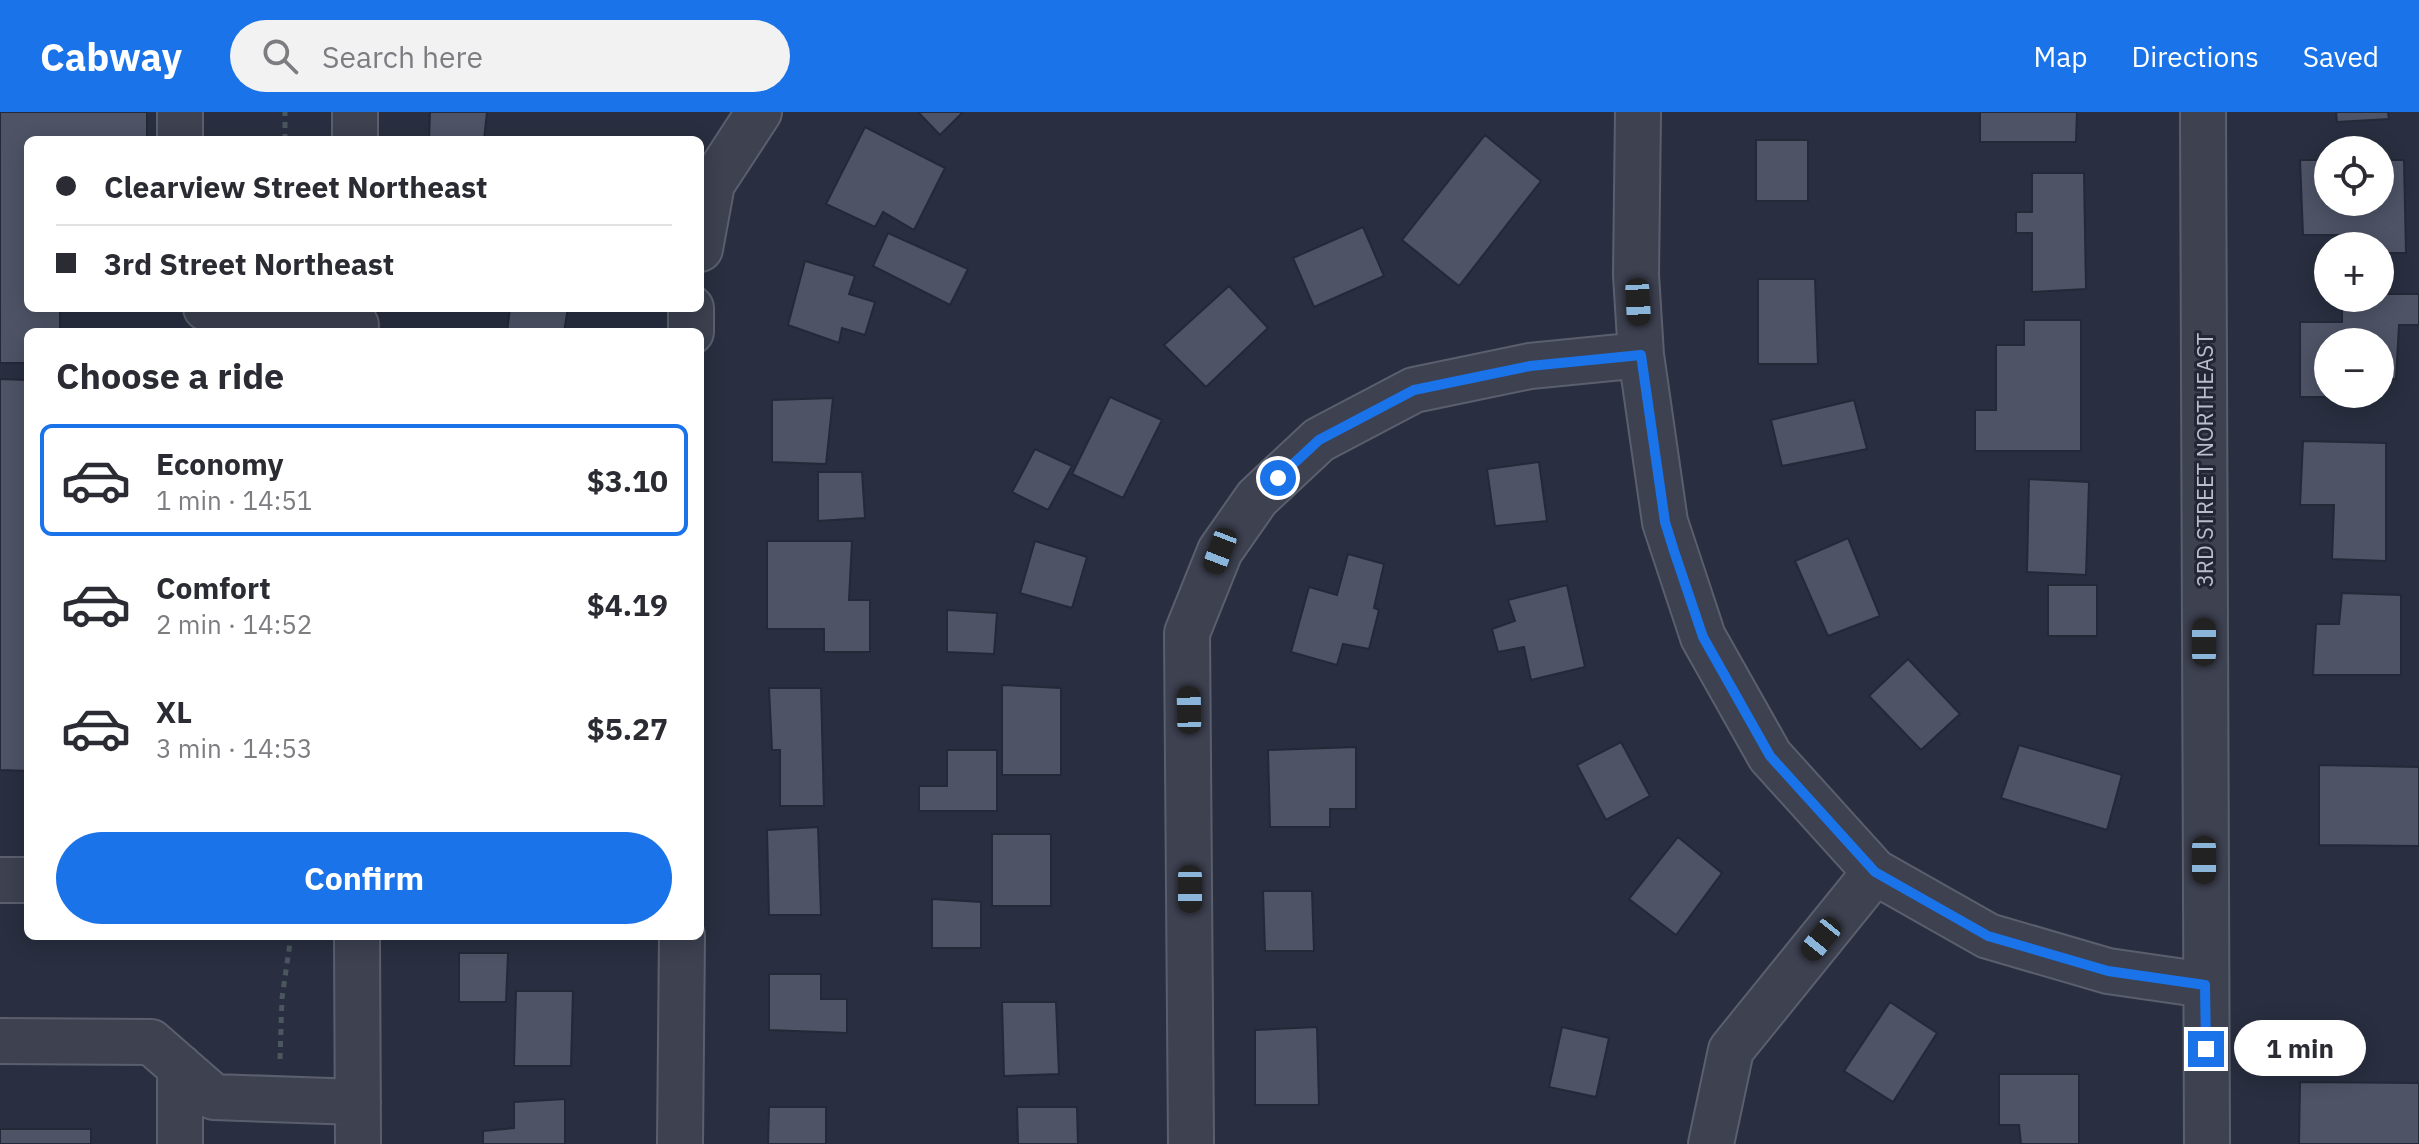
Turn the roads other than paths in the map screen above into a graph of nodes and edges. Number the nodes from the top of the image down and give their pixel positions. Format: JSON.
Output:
{"nodes":[{"id":1,"x":180,"y":112,"type":"edge"},
{"id":2,"x":355,"y":112,"type":"edge"},
{"id":3,"x":759,"y":112,"type":"edge"},
{"id":4,"x":1638,"y":112,"type":"edge"},
{"id":5,"x":2203,"y":112,"type":"edge"},
{"id":6,"x":180,"y":136,"type":"edge"},
{"id":7,"x":355,"y":136,"type":"edge"},
{"id":8,"x":704,"y":227,"type":"edge"},
{"id":9,"x":217,"y":312,"type":"edge"},
{"id":10,"x":356,"y":322,"type":"edge"},
{"id":11,"x":1641,"y":355,"type":"junction"},
{"id":12,"x":1875,"y":872,"type":"junction"},
{"id":13,"x":0,"y":880,"type":"edge"},
{"id":14,"x":24,"y":880,"type":"edge"},
{"id":15,"x":357,"y":940,"type":"edge"},
{"id":16,"x":682,"y":940,"type":"edge"},
{"id":17,"x":2205,"y":985,"type":"junction"},
{"id":18,"x":0,"y":1041,"type":"edge"},
{"id":19,"x":180,"y":1067,"type":"junction"},
{"id":20,"x":358,"y":1123,"type":"edge"},
{"id":21,"x":180,"y":1144,"type":"edge"},
{"id":22,"x":680,"y":1144,"type":"edge"},
{"id":23,"x":1191,"y":1144,"type":"edge"},
{"id":24,"x":1711,"y":1144,"type":"edge"},
{"id":25,"x":2207,"y":1144,"type":"edge"}],
"edges":[{"from":1,"to":6,"type":"street"},
{"from":2,"to":7,"type":"street"},
{"from":3,"to":8,"type":"street"},
{"from":4,"to":11,"type":"street"},
{"from":5,"to":17,"type":"street","name":"3RD STREET NORTHEAST"},
{"from":9,"to":10,"type":"street"},
{"from":11,"to":12,"type":"street"},
{"from":11,"to":23,"type":"street"},
{"from":12,"to":17,"type":"street"},
{"from":12,"to":24,"type":"street"},
{"from":13,"to":14,"type":"street"},
{"from":15,"to":20,"type":"street"},
{"from":16,"to":22,"type":"street"},
{"from":17,"to":25,"type":"street","name":"3RD STREET NORTHEAST"},
{"from":18,"to":19,"type":"street"},
{"from":19,"to":20,"type":"street"},
{"from":19,"to":21,"type":"street"}]}
